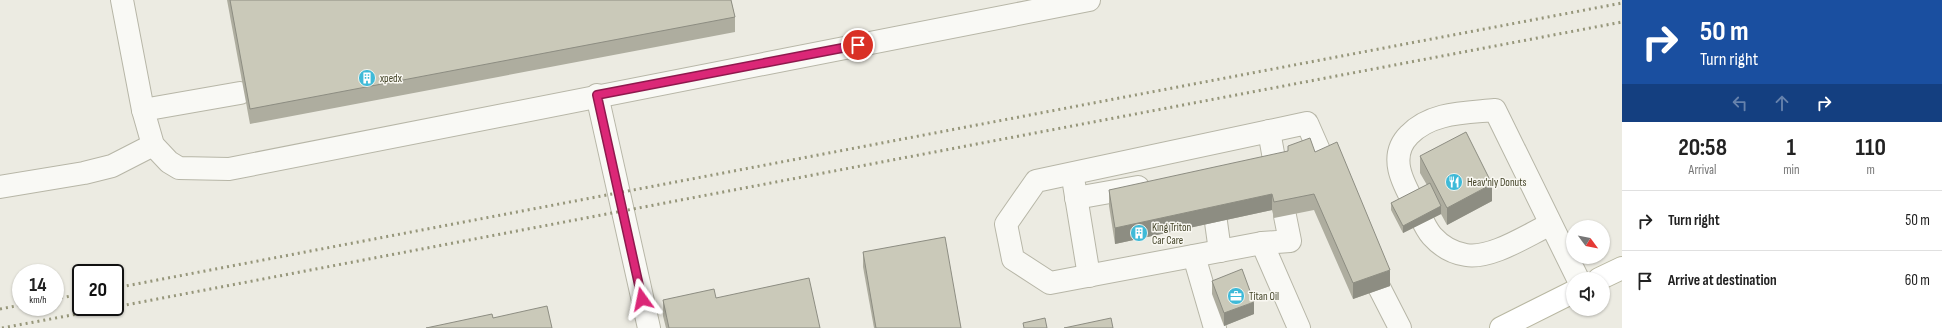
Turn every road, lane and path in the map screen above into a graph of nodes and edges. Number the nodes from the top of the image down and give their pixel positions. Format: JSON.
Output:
{"nodes":[{"id":1,"x":122,"y":0,"type":"edge"},
{"id":2,"x":1089,"y":0,"type":"edge"},
{"id":3,"x":240,"y":93,"type":"dead end"},
{"id":4,"x":597,"y":95,"type":"junction"},
{"id":5,"x":143,"y":110,"type":"junction"},
{"id":6,"x":1269,"y":131,"type":"junction"},
{"id":7,"x":153,"y":145,"type":"junction"},
{"id":8,"x":1326,"y":164,"type":"edge"},
{"id":9,"x":1276,"y":170,"type":"edge"},
{"id":10,"x":1072,"y":173,"type":"junction"},
{"id":11,"x":1154,"y":184,"type":"edge"},
{"id":12,"x":0,"y":187,"type":"edge"},
{"id":13,"x":1076,"y":198,"type":"junction"},
{"id":14,"x":1285,"y":216,"type":"edge"},
{"id":15,"x":1216,"y":222,"type":"edge"},
{"id":16,"x":1551,"y":224,"type":"junction"},
{"id":17,"x":1262,"y":243,"type":"junction"},
{"id":18,"x":1220,"y":251,"type":"junction"},
{"id":19,"x":1194,"y":256,"type":"junction"},
{"id":20,"x":1622,"y":268,"type":"edge"},
{"id":21,"x":1575,"y":272,"type":"edge"},
{"id":22,"x":1610,"y":274,"type":"edge"},
{"id":23,"x":1089,"y":276,"type":"junction"},
{"id":24,"x":1380,"y":289,"type":"edge"},
{"id":25,"x":1566,"y":296,"type":"edge"},
{"id":26,"x":1398,"y":327,"type":"edge"},
{"id":27,"x":648,"y":328,"type":"edge"},
{"id":28,"x":1215,"y":328,"type":"edge"},
{"id":29,"x":1299,"y":328,"type":"edge"},
{"id":30,"x":1501,"y":328,"type":"edge"}],
"edges":[{"from":1,"to":5,"type":"lane"},
{"from":2,"to":4,"type":"lane"},
{"from":3,"to":5,"type":"lane"},
{"from":4,"to":7,"type":"lane"},
{"from":4,"to":27,"type":"lane"},
{"from":5,"to":7,"type":"lane"},
{"from":6,"to":8,"type":"lane"},
{"from":6,"to":9,"type":"lane"},
{"from":6,"to":10,"type":"lane"},
{"from":7,"to":12,"type":"lane"},
{"from":10,"to":13,"type":"lane"},
{"from":10,"to":23,"type":"lane"},
{"from":11,"to":13,"type":"lane"},
{"from":13,"to":23,"type":"lane"},
{"from":14,"to":17,"type":"lane"},
{"from":15,"to":18,"type":"lane"},
{"from":16,"to":16,"type":"lane"},
{"from":16,"to":21,"type":"lane"},
{"from":17,"to":18,"type":"lane"},
{"from":17,"to":29,"type":"lane"},
{"from":18,"to":19,"type":"lane"},
{"from":19,"to":23,"type":"lane"},
{"from":19,"to":28,"type":"lane"},
{"from":20,"to":22,"type":"main road"},
{"from":24,"to":26,"type":"lane"},
{"from":25,"to":30,"type":"main road"}]}
